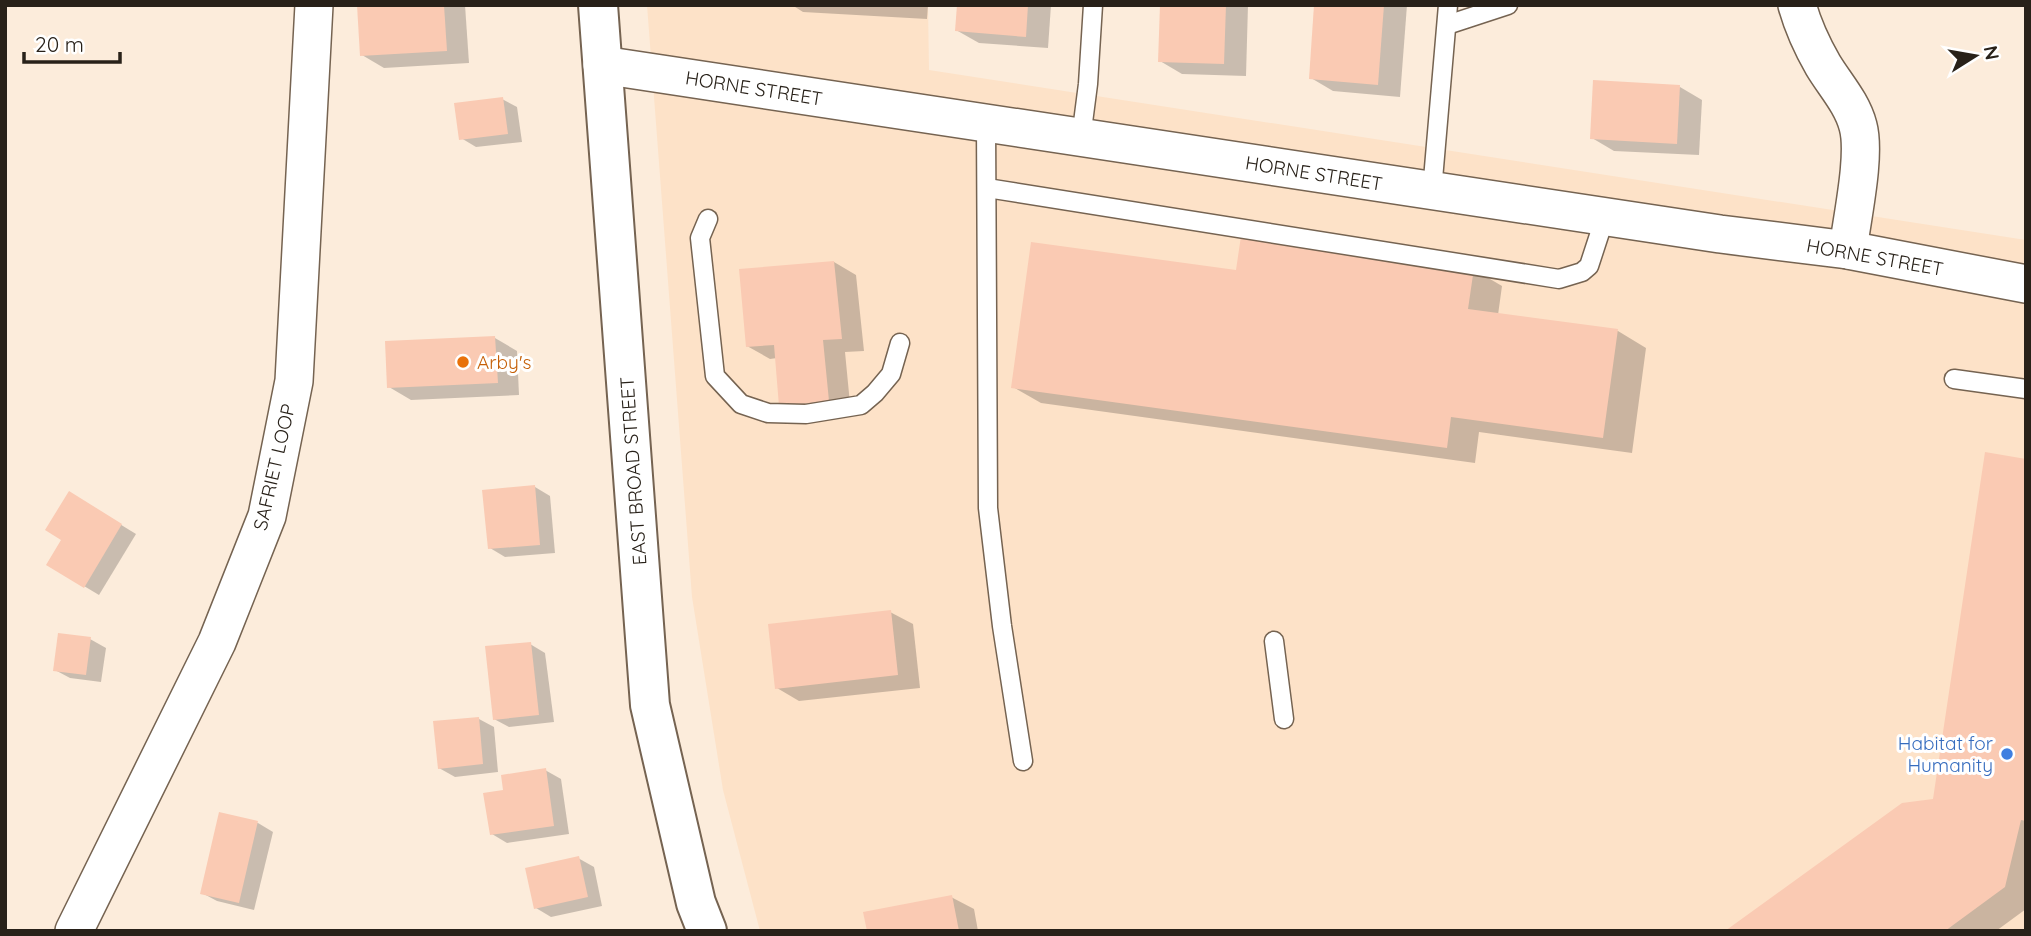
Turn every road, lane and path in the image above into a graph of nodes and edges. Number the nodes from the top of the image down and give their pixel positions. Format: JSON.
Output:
{"nodes":[{"id":1,"x":314,"y":5,"type":"edge"},
{"id":2,"x":598,"y":5,"type":"edge"},
{"id":3,"x":1093,"y":5,"type":"edge"},
{"id":4,"x":1448,"y":5,"type":"edge"},
{"id":5,"x":1508,"y":5,"type":"edge"},
{"id":6,"x":1797,"y":5,"type":"edge"},
{"id":7,"x":1447,"y":25,"type":"junction"},
{"id":8,"x":603,"y":65,"type":"junction"},
{"id":9,"x":986,"y":123,"type":"junction"},
{"id":10,"x":1081,"y":138,"type":"junction"},
{"id":11,"x":987,"y":188,"type":"junction"},
{"id":12,"x":1433,"y":191,"type":"junction"},
{"id":13,"x":1605,"y":217,"type":"junction"},
{"id":14,"x":708,"y":219,"type":"dead end"},
{"id":15,"x":1848,"y":250,"type":"junction"},
{"id":16,"x":2026,"y":284,"type":"edge"},
{"id":17,"x":900,"y":343,"type":"dead end"},
{"id":18,"x":1954,"y":379,"type":"dead end"},
{"id":19,"x":2026,"y":389,"type":"edge"},
{"id":20,"x":1274,"y":641,"type":"dead end"},
{"id":21,"x":1284,"y":719,"type":"dead end"},
{"id":22,"x":1023,"y":761,"type":"dead end"},
{"id":23,"x":74,"y":931,"type":"edge"},
{"id":24,"x":706,"y":931,"type":"edge"}],
"edges":[{"from":1,"to":23,"type":"street","name":"SAFRIET LOOP"},
{"from":2,"to":8,"type":"main road","name":"EAST BROAD STREET"},
{"from":3,"to":10,"type":"lane"},
{"from":4,"to":7,"type":"lane"},
{"from":5,"to":7,"type":"lane"},
{"from":6,"to":15,"type":"street"},
{"from":7,"to":12,"type":"lane"},
{"from":8,"to":9,"type":"street","name":"HORNE STREET"},
{"from":8,"to":24,"type":"main road","name":"EAST BROAD STREET"},
{"from":9,"to":10,"type":"street","name":"HORNE STREET"},
{"from":9,"to":11,"type":"lane"},
{"from":10,"to":12,"type":"street","name":"HORNE STREET"},
{"from":11,"to":13,"type":"lane"},
{"from":11,"to":22,"type":"lane"},
{"from":12,"to":13,"type":"street","name":"HORNE STREET"},
{"from":13,"to":15,"type":"street","name":"HORNE STREET"},
{"from":14,"to":17,"type":"lane"},
{"from":15,"to":16,"type":"street","name":"HORNE STREET"},
{"from":18,"to":19,"type":"lane"},
{"from":20,"to":21,"type":"lane"}]}
